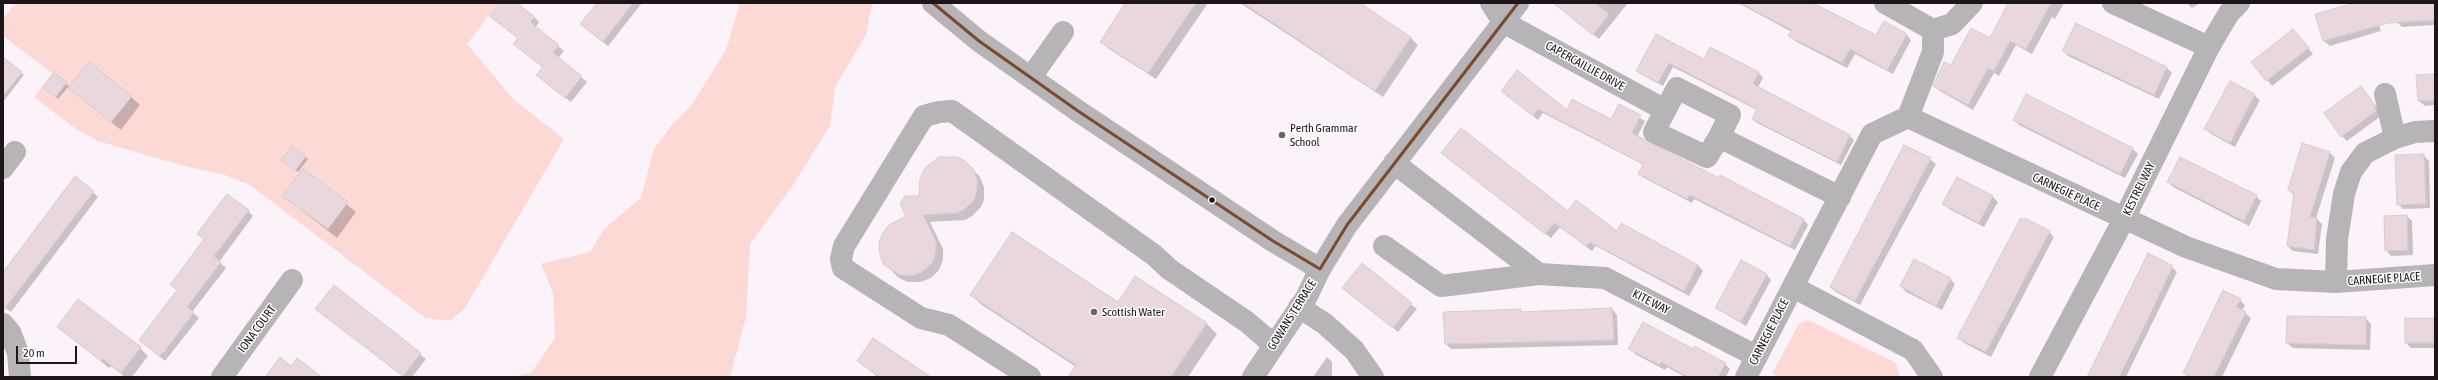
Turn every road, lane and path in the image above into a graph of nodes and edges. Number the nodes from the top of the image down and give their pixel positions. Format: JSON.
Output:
{"nodes":[{"id":1,"x":933,"y":3,"type":"edge"},
{"id":2,"x":1492,"y":3,"type":"edge"},
{"id":3,"x":1518,"y":3,"type":"edge"},
{"id":4,"x":1885,"y":3,"type":"edge"},
{"id":5,"x":1972,"y":3,"type":"edge"},
{"id":6,"x":2114,"y":3,"type":"edge"},
{"id":7,"x":2240,"y":3,"type":"edge"},
{"id":8,"x":1503,"y":22,"type":"junction"},
{"id":9,"x":1933,"y":30,"type":"junction"},
{"id":10,"x":1063,"y":32,"type":"dead end"},
{"id":11,"x":2209,"y":47,"type":"junction"},
{"id":12,"x":1031,"y":77,"type":"junction"},
{"id":13,"x":2385,"y":94,"type":"dead end"},
{"id":14,"x":1666,"y":110,"type":"junction"},
{"id":15,"x":1908,"y":117,"type":"junction"},
{"id":16,"x":2435,"y":131,"type":"edge"},
{"id":17,"x":1719,"y":137,"type":"junction"},
{"id":18,"x":2395,"y":138,"type":"junction"},
{"id":19,"x":1394,"y":163,"type":"junction"},
{"id":20,"x":1840,"y":197,"type":"junction"},
{"id":21,"x":2124,"y":219,"type":"junction"},
{"id":22,"x":1384,"y":246,"type":"dead end"},
{"id":23,"x":1320,"y":269,"type":"junction"},
{"id":24,"x":1539,"y":274,"type":"junction"},
{"id":25,"x":2435,"y":275,"type":"edge"},
{"id":26,"x":292,"y":280,"type":"dead end"},
{"id":27,"x":2336,"y":282,"type":"junction"},
{"id":28,"x":1793,"y":287,"type":"junction"},
{"id":29,"x":1299,"y":307,"type":"junction"},
{"id":30,"x":3,"y":324,"type":"edge"},
{"id":31,"x":1274,"y":345,"type":"junction"},
{"id":32,"x":1756,"y":356,"type":"junction"},
{"id":33,"x":20,"y":377,"type":"edge"},
{"id":34,"x":222,"y":377,"type":"edge"},
{"id":35,"x":1030,"y":377,"type":"edge"},
{"id":36,"x":1253,"y":377,"type":"edge"},
{"id":37,"x":1372,"y":377,"type":"edge"},
{"id":38,"x":1746,"y":377,"type":"edge"},
{"id":39,"x":1932,"y":377,"type":"edge"},
{"id":40,"x":2040,"y":377,"type":"edge"}],
"edges":[{"from":1,"to":12,"type":"street"},
{"from":2,"to":8,"type":"street"},
{"from":3,"to":8,"type":"street","name":"GOWANS TERRACE"},
{"from":4,"to":9,"type":"street"},
{"from":5,"to":9,"type":"street"},
{"from":6,"to":11,"type":"street"},
{"from":7,"to":11,"type":"street","name":"KESTREL WAY"},
{"from":8,"to":14,"type":"street","name":"CAPERCAILLIE DRIVE"},
{"from":8,"to":19,"type":"street","name":"GOWANS TERRACE"},
{"from":9,"to":15,"type":"street"},
{"from":10,"to":12,"type":"street"},
{"from":11,"to":21,"type":"street","name":"KESTREL WAY"},
{"from":12,"to":23,"type":"street"},
{"from":13,"to":18,"type":"street"},
{"from":14,"to":17,"type":"street"},
{"from":14,"to":17,"type":"street"},
{"from":15,"to":20,"type":"street","name":"CARNEGIE PLACE"},
{"from":15,"to":21,"type":"street","name":"CARNEGIE PLACE"},
{"from":16,"to":18,"type":"street"},
{"from":17,"to":20,"type":"street"},
{"from":18,"to":27,"type":"street"},
{"from":19,"to":23,"type":"street","name":"GOWANS TERRACE"},
{"from":19,"to":24,"type":"street"},
{"from":20,"to":28,"type":"street","name":"CARNEGIE PLACE"},
{"from":21,"to":27,"type":"street","name":"CARNEGIE PLACE"},
{"from":21,"to":40,"type":"street","name":"KESTREL WAY"},
{"from":22,"to":24,"type":"street","name":"KITE WAY"},
{"from":23,"to":29,"type":"street","name":"GOWANS TERRACE"},
{"from":24,"to":32,"type":"street","name":"KITE WAY"},
{"from":25,"to":27,"type":"street","name":"CARNEGIE PLACE"},
{"from":26,"to":34,"type":"street","name":"IONA COURT"},
{"from":28,"to":32,"type":"street","name":"CARNEGIE PLACE"},
{"from":28,"to":39,"type":"street","name":"CARNEGIE PLACE"},
{"from":29,"to":31,"type":"street","name":"GOWANS TERRACE"},
{"from":29,"to":37,"type":"street"},
{"from":30,"to":33,"type":"street"},
{"from":31,"to":35,"type":"street"},
{"from":31,"to":36,"type":"street","name":"GOWANS TERRACE"},
{"from":32,"to":38,"type":"street","name":"CARNEGIE PLACE"}]}
